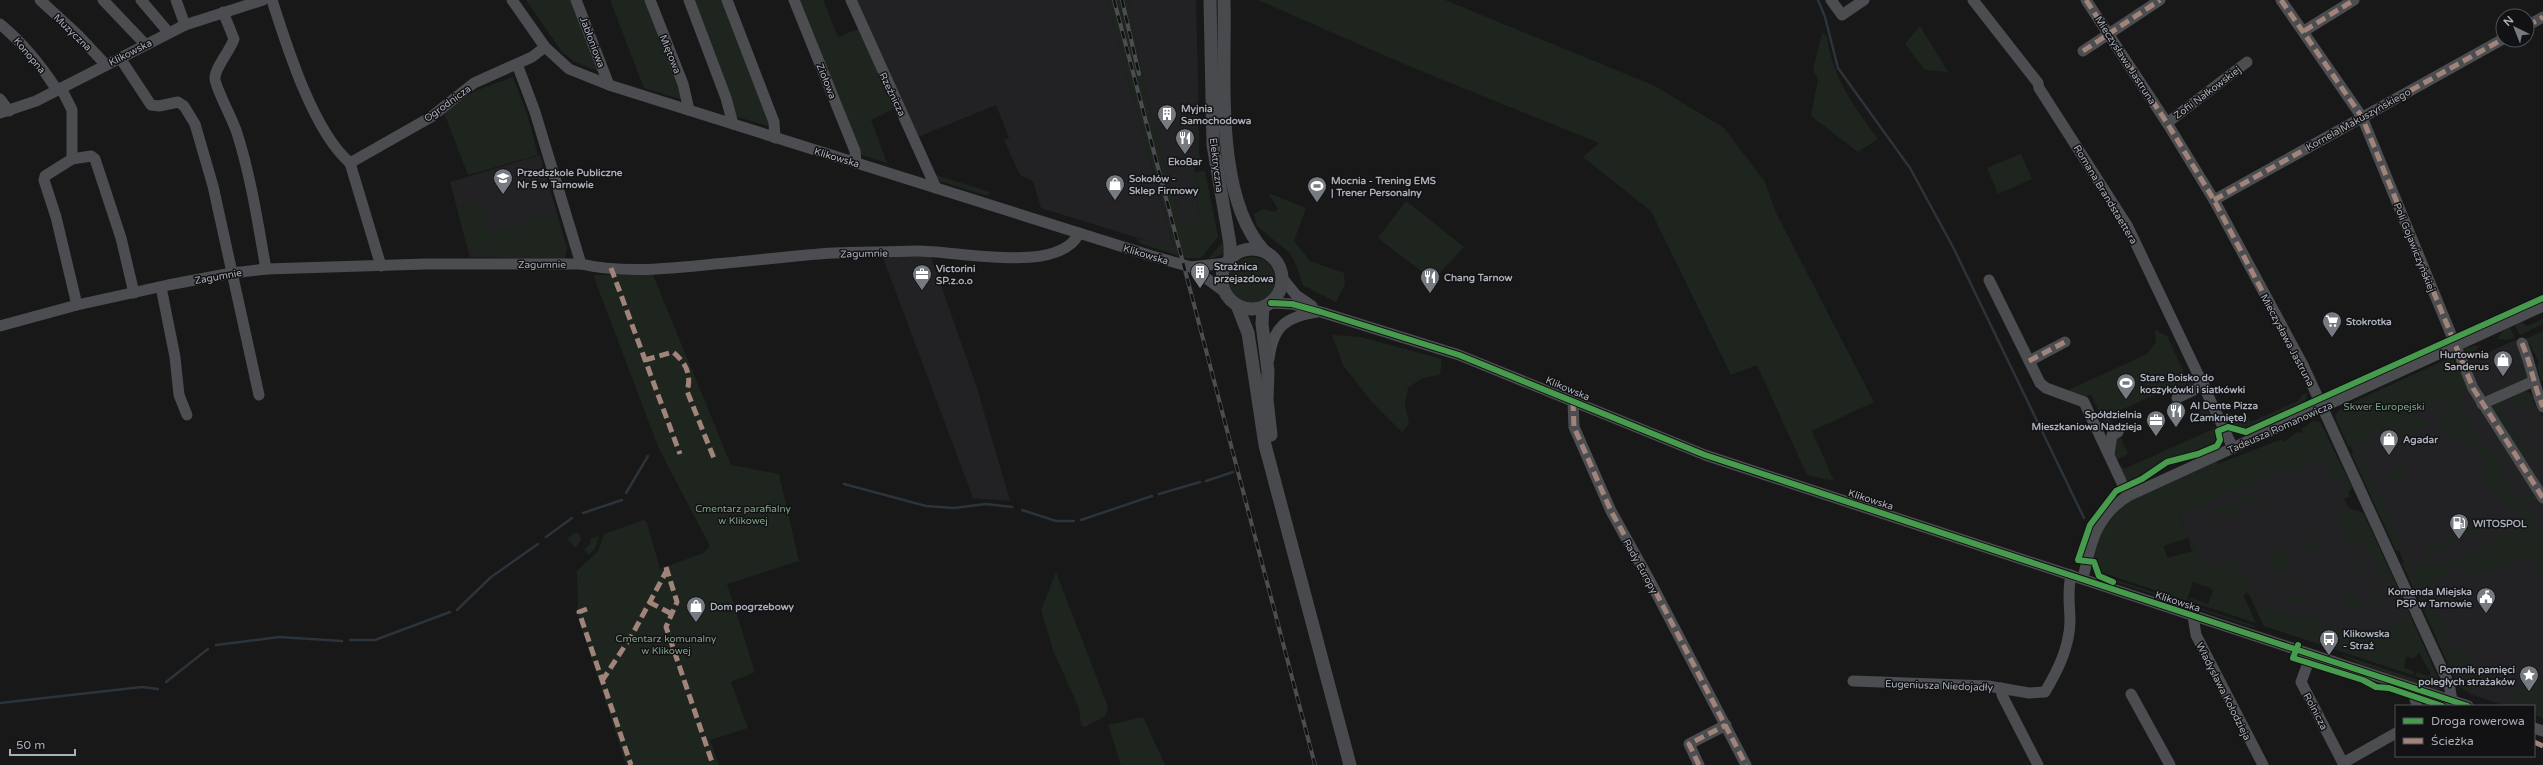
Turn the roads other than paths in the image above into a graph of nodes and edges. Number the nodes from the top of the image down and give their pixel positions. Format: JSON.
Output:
{"nodes":[{"id":1,"x":40,"y":0,"type":"edge"},
{"id":2,"x":103,"y":0,"type":"edge"},
{"id":3,"x":141,"y":0,"type":"edge"},
{"id":4,"x":176,"y":0,"type":"edge"},
{"id":5,"x":263,"y":0,"type":"edge"},
{"id":6,"x":272,"y":0,"type":"edge"},
{"id":7,"x":512,"y":0,"type":"edge"},
{"id":8,"x":576,"y":0,"type":"edge"},
{"id":9,"x":650,"y":0,"type":"edge"},
{"id":10,"x":689,"y":0,"type":"edge"},
{"id":11,"x":727,"y":0,"type":"edge"},
{"id":12,"x":794,"y":0,"type":"edge"},
{"id":13,"x":850,"y":0,"type":"edge"},
{"id":14,"x":1210,"y":0,"type":"edge"},
{"id":15,"x":1224,"y":0,"type":"edge"},
{"id":16,"x":1831,"y":0,"type":"edge"},
{"id":17,"x":1864,"y":0,"type":"edge"},
{"id":18,"x":1973,"y":0,"type":"edge"},
{"id":19,"x":2086,"y":0,"type":"edge"},
{"id":20,"x":2160,"y":0,"type":"edge"},
{"id":21,"x":2281,"y":0,"type":"edge"},
{"id":22,"x":2354,"y":0,"type":"edge"},
{"id":23,"x":235,"y":4,"type":"edge"},
{"id":24,"x":223,"y":12,"type":"junction"},
{"id":25,"x":0,"y":24,"type":"edge"},
{"id":26,"x":185,"y":25,"type":"junction"},
{"id":27,"x":2304,"y":31,"type":"junction"},
{"id":28,"x":169,"y":33,"type":"junction"},
{"id":29,"x":2109,"y":33,"type":"junction"},
{"id":30,"x":2495,"y":43,"type":"edge"},
{"id":31,"x":145,"y":44,"type":"junction"},
{"id":32,"x":546,"y":47,"type":"junction"},
{"id":33,"x":2083,"y":51,"type":"dead end"},
{"id":34,"x":120,"y":58,"type":"junction"},
{"id":35,"x":2247,"y":62,"type":"dead end"},
{"id":36,"x":517,"y":64,"type":"junction"},
{"id":37,"x":106,"y":65,"type":"junction"},
{"id":38,"x":609,"y":85,"type":"junction"},
{"id":39,"x":59,"y":89,"type":"junction"},
{"id":40,"x":0,"y":99,"type":"edge"},
{"id":41,"x":689,"y":110,"type":"junction"},
{"id":42,"x":4,"y":112,"type":"edge"},
{"id":43,"x":2362,"y":117,"type":"junction"},
{"id":44,"x":2167,"y":123,"type":"junction"},
{"id":45,"x":733,"y":124,"type":"junction"},
{"id":46,"x":775,"y":138,"type":"junction"},
{"id":47,"x":72,"y":159,"type":"junction"},
{"id":48,"x":350,"y":163,"type":"junction"},
{"id":49,"x":856,"y":163,"type":"junction"},
{"id":50,"x":936,"y":188,"type":"junction"},
{"id":51,"x":2214,"y":200,"type":"junction"},
{"id":52,"x":1079,"y":233,"type":"junction"},
{"id":53,"x":1264,"y":251,"type":"junction"},
{"id":54,"x":1229,"y":260,"type":"junction"},
{"id":55,"x":581,"y":264,"type":"junction"},
{"id":56,"x":380,"y":266,"type":"junction"},
{"id":57,"x":1191,"y":267,"type":"junction"},
{"id":58,"x":266,"y":269,"type":"junction"},
{"id":59,"x":232,"y":273,"type":"junction"},
{"id":60,"x":1283,"y":279,"type":"junction"},
{"id":61,"x":1989,"y":280,"type":"dead end"},
{"id":62,"x":161,"y":287,"type":"junction"},
{"id":63,"x":1225,"y":292,"type":"junction"},
{"id":64,"x":134,"y":293,"type":"junction"},
{"id":65,"x":76,"y":305,"type":"junction"},
{"id":66,"x":1237,"y":305,"type":"junction"},
{"id":67,"x":1267,"y":305,"type":"junction"},
{"id":68,"x":2543,"y":306,"type":"edge"},
{"id":69,"x":1321,"y":312,"type":"junction"},
{"id":70,"x":0,"y":326,"type":"edge"},
{"id":71,"x":2065,"y":342,"type":"dead end"},
{"id":72,"x":2522,"y":343,"type":"dead end"},
{"id":73,"x":2456,"y":347,"type":"junction"},
{"id":74,"x":2029,"y":361,"type":"junction"},
{"id":75,"x":1268,"y":371,"type":"junction"},
{"id":76,"x":2534,"y":381,"type":"junction"},
{"id":77,"x":2206,"y":388,"type":"junction"},
{"id":78,"x":258,"y":395,"type":"dead end"},
{"id":79,"x":1572,"y":401,"type":"junction"},
{"id":80,"x":2178,"y":401,"type":"dead end"},
{"id":81,"x":2482,"y":404,"type":"junction"},
{"id":82,"x":2543,"y":407,"type":"edge"},
{"id":83,"x":2322,"y":408,"type":"junction"},
{"id":84,"x":186,"y":415,"type":"dead end"},
{"id":85,"x":2101,"y":437,"type":"junction"},
{"id":86,"x":2233,"y":448,"type":"junction"},
{"id":87,"x":2109,"y":454,"type":"junction"},
{"id":88,"x":1276,"y":490,"type":"junction"},
{"id":89,"x":2128,"y":496,"type":"junction"},
{"id":90,"x":2543,"y":498,"type":"edge"},
{"id":91,"x":2071,"y":576,"type":"junction"},
{"id":92,"x":2083,"y":579,"type":"junction"},
{"id":93,"x":2193,"y":616,"type":"junction"},
{"id":94,"x":2311,"y":655,"type":"junction"},
{"id":95,"x":1853,"y":681,"type":"dead end"},
{"id":96,"x":2001,"y":688,"type":"junction"},
{"id":97,"x":2412,"y":688,"type":"junction"},
{"id":98,"x":2132,"y":694,"type":"dead end"},
{"id":99,"x":2452,"y":700,"type":"junction"},
{"id":100,"x":2417,"y":705,"type":"edge"},
{"id":101,"x":2465,"y":705,"type":"edge"},
{"id":102,"x":1726,"y":725,"type":"junction"},
{"id":103,"x":2395,"y":734,"type":"edge"},
{"id":104,"x":2344,"y":764,"type":"edge"},
{"id":105,"x":1350,"y":765,"type":"edge"},
{"id":106,"x":1699,"y":765,"type":"edge"},
{"id":107,"x":1746,"y":765,"type":"edge"},
{"id":108,"x":2038,"y":765,"type":"edge"},
{"id":109,"x":2170,"y":765,"type":"edge"},
{"id":110,"x":2263,"y":765,"type":"edge"}],
"edges":[{"from":1,"to":37,"type":"street","name":"Muzyczna"},
{"from":2,"to":31,"type":"street"},
{"from":3,"to":28,"type":"street"},
{"from":4,"to":26,"type":"street"},
{"from":5,"to":23,"type":"street","name":"Klikowska"},
{"from":6,"to":48,"type":"street"},
{"from":7,"to":32,"type":"street","name":"Klikowska"},
{"from":8,"to":38,"type":"street","name":"Jabłoniowa"},
{"from":9,"to":41,"type":"street","name":"Miętowa"},
{"from":10,"to":45,"type":"street"},
{"from":11,"to":46,"type":"street"},
{"from":12,"to":49,"type":"street","name":"Ziołowa"},
{"from":13,"to":50,"type":"street","name":"Rzeźnicza"},
{"from":14,"to":54,"type":"main road","name":"Elektryczna"},
{"from":15,"to":53,"type":"main road","name":"Elektryczna"},
{"from":16,"to":17,"type":"street"},
{"from":18,"to":77,"type":"street","name":"Romana Brandstaettera"},
{"from":19,"to":29,"type":"street","name":"Mieczysława Jastruna"},
{"from":20,"to":29,"type":"street"},
{"from":21,"to":27,"type":"street","name":"Poli Gojawiczyńskiej"},
{"from":22,"to":27,"type":"street"},
{"from":23,"to":24,"type":"street","name":"Klikowska"},
{"from":24,"to":26,"type":"street","name":"Klikowska"},
{"from":24,"to":58,"type":"street"},
{"from":25,"to":39,"type":"street","name":"Konopna"},
{"from":26,"to":28,"type":"street","name":"Klikowska"},
{"from":27,"to":43,"type":"street","name":"Poli Gojawiczyńskiej"},
{"from":28,"to":31,"type":"street","name":"Klikowska"},
{"from":29,"to":33,"type":"street"},
{"from":29,"to":44,"type":"street","name":"Mieczysława Jastruna"},
{"from":30,"to":43,"type":"street","name":"Kornela Makuszyńskiego"},
{"from":31,"to":34,"type":"street","name":"Klikowska"},
{"from":32,"to":36,"type":"street","name":"Ogrodnicza"},
{"from":32,"to":38,"type":"street","name":"Klikowska"},
{"from":34,"to":37,"type":"street","name":"Klikowska"},
{"from":34,"to":59,"type":"street"},
{"from":35,"to":44,"type":"street","name":"Zofii Nałkowskiej"},
{"from":36,"to":48,"type":"street","name":"Ogrodnicza"},
{"from":36,"to":55,"type":"street"},
{"from":37,"to":39,"type":"street","name":"Klikowska"},
{"from":38,"to":41,"type":"street","name":"Klikowska"},
{"from":39,"to":42,"type":"street","name":"Klikowska"},
{"from":39,"to":47,"type":"street","name":"Konopna"},
{"from":40,"to":42,"type":"street"},
{"from":41,"to":45,"type":"street","name":"Klikowska"},
{"from":43,"to":51,"type":"street","name":"Kornela Makuszyńskiego"},
{"from":43,"to":73,"type":"street","name":"Poli Gojawiczyńskiej"},
{"from":44,"to":51,"type":"street","name":"Mieczysława Jastruna"},
{"from":45,"to":46,"type":"street","name":"Klikowska"},
{"from":46,"to":49,"type":"street","name":"Klikowska"},
{"from":47,"to":64,"type":"street"},
{"from":47,"to":65,"type":"street"},
{"from":48,"to":56,"type":"street"},
{"from":49,"to":50,"type":"street","name":"Klikowska"},
{"from":50,"to":52,"type":"street","name":"Klikowska"},
{"from":51,"to":83,"type":"street","name":"Mieczysława Jastruna"},
{"from":52,"to":55,"type":"street","name":"Zagumnie"},
{"from":52,"to":57,"type":"street","name":"Klikowska"},
{"from":53,"to":54,"type":"main road"},
{"from":53,"to":60,"type":"main road"},
{"from":54,"to":57,"type":"street","name":"Klikowska"},
{"from":54,"to":63,"type":"main road"},
{"from":55,"to":56,"type":"street","name":"Zagumnie"},
{"from":56,"to":58,"type":"street","name":"Zagumnie"},
{"from":57,"to":63,"type":"street","name":"Klikowska"},
{"from":58,"to":59,"type":"street","name":"Zagumnie"},
{"from":59,"to":62,"type":"street","name":"Zagumnie"},
{"from":59,"to":78,"type":"street"},
{"from":60,"to":67,"type":"main road"},
{"from":60,"to":69,"type":"street","name":"Klikowska"},
{"from":61,"to":74,"type":"street"},
{"from":62,"to":64,"type":"street","name":"Zagumnie"},
{"from":62,"to":84,"type":"street"},
{"from":63,"to":66,"type":"main road"},
{"from":64,"to":65,"type":"street","name":"Zagumnie"},
{"from":65,"to":70,"type":"street","name":"Zagumnie"},
{"from":66,"to":67,"type":"main road"},
{"from":66,"to":88,"type":"main road"},
{"from":67,"to":69,"type":"street","name":"Klikowska"},
{"from":67,"to":75,"type":"main road"},
{"from":68,"to":73,"type":"street","name":"Tadeusza Romanowicza"},
{"from":69,"to":75,"type":"street"},
{"from":69,"to":79,"type":"street","name":"Klikowska"},
{"from":71,"to":74,"type":"street"},
{"from":72,"to":76,"type":"street"},
{"from":73,"to":81,"type":"street","name":"Poli Gojawiczyńskiej"},
{"from":73,"to":83,"type":"street","name":"Tadeusza Romanowicza"},
{"from":74,"to":85,"type":"street"},
{"from":75,"to":88,"type":"main road"},
{"from":76,"to":81,"type":"street"},
{"from":76,"to":82,"type":"street"},
{"from":77,"to":80,"type":"street"},
{"from":77,"to":86,"type":"street","name":"Romana Brandstaettera"},
{"from":79,"to":91,"type":"street","name":"Klikowska"},
{"from":79,"to":102,"type":"street","name":"Rady Europy"},
{"from":81,"to":90,"type":"street","name":"Poli Gojawiczyńskiej"},
{"from":83,"to":86,"type":"street","name":"Tadeusza Romanowicza"},
{"from":83,"to":99,"type":"street","name":"Mieczysława Jastruna"},
{"from":85,"to":87,"type":"street"},
{"from":85,"to":87,"type":"street"},
{"from":86,"to":89,"type":"street","name":"Tadeusza Romanowicza"},
{"from":87,"to":89,"type":"street"},
{"from":88,"to":105,"type":"main road"},
{"from":89,"to":92,"type":"street","name":"Tadeusza Romanowicza"},
{"from":91,"to":92,"type":"street","name":"Klikowska"},
{"from":91,"to":96,"type":"street","name":"Eugeniusza Niedojadły"},
{"from":92,"to":93,"type":"street","name":"Klikowska"},
{"from":93,"to":94,"type":"street","name":"Klikowska"},
{"from":93,"to":110,"type":"street","name":"Władysława Kołodzieja"},
{"from":94,"to":97,"type":"street","name":"Klikowska"},
{"from":94,"to":104,"type":"street","name":"Rolnicza"},
{"from":95,"to":96,"type":"street","name":"Eugeniusza Niedojadły"},
{"from":96,"to":108,"type":"street"},
{"from":97,"to":99,"type":"street","name":"Klikowska"},
{"from":97,"to":100,"type":"street"},
{"from":98,"to":109,"type":"street"},
{"from":99,"to":101,"type":"street","name":"Klikowska"},
{"from":102,"to":106,"type":"street"},
{"from":102,"to":107,"type":"street","name":"Rady Europy"},
{"from":103,"to":104,"type":"street"}]}
